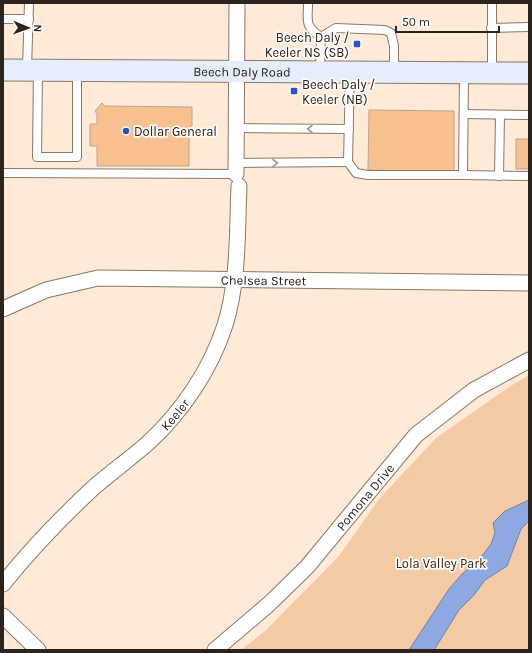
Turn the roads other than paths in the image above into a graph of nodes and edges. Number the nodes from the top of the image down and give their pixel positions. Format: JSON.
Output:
{"nodes":[{"id":1,"x":29,"y":3,"type":"edge"},
{"id":2,"x":237,"y":3,"type":"edge"},
{"id":3,"x":308,"y":3,"type":"edge"},
{"id":4,"x":492,"y":3,"type":"edge"},
{"id":5,"x":3,"y":19,"type":"edge"},
{"id":6,"x":29,"y":19,"type":"junction"},
{"id":7,"x":491,"y":28,"type":"junction"},
{"id":8,"x":529,"y":28,"type":"edge"},
{"id":9,"x":320,"y":37,"type":"junction"},
{"id":10,"x":3,"y":70,"type":"edge"},
{"id":11,"x":32,"y":70,"type":"junction"},
{"id":12,"x":77,"y":70,"type":"junction"},
{"id":13,"x":236,"y":71,"type":"junction"},
{"id":14,"x":320,"y":72,"type":"junction"},
{"id":15,"x":350,"y":72,"type":"junction"},
{"id":16,"x":394,"y":72,"type":"junction"},
{"id":17,"x":464,"y":72,"type":"junction"},
{"id":18,"x":492,"y":72,"type":"junction"},
{"id":19,"x":529,"y":73,"type":"edge"},
{"id":20,"x":464,"y":114,"type":"junction"},
{"id":21,"x":500,"y":115,"type":"junction"},
{"id":22,"x":529,"y":115,"type":"edge"},
{"id":23,"x":237,"y":128,"type":"junction"},
{"id":24,"x":349,"y":129,"type":"junction"},
{"id":25,"x":348,"y":162,"type":"junction"},
{"id":26,"x":3,"y":172,"type":"edge"},
{"id":27,"x":237,"y":174,"type":"junction"},
{"id":28,"x":463,"y":175,"type":"junction"},
{"id":29,"x":499,"y":176,"type":"junction"},
{"id":30,"x":529,"y":176,"type":"edge"},
{"id":31,"x":235,"y":278,"type":"junction"},
{"id":32,"x":529,"y":283,"type":"edge"},
{"id":33,"x":3,"y":309,"type":"edge"},
{"id":34,"x":529,"y":360,"type":"edge"},
{"id":35,"x":3,"y":584,"type":"edge"},
{"id":36,"x":3,"y":616,"type":"edge"},
{"id":37,"x":38,"y":650,"type":"edge"},
{"id":38,"x":215,"y":650,"type":"edge"}],
"edges":[{"from":1,"to":6,"type":"lane"},
{"from":2,"to":13,"type":"street","name":"Keeler"},
{"from":3,"to":9,"type":"lane"},
{"from":4,"to":7,"type":"lane"},
{"from":5,"to":6,"type":"lane"},
{"from":6,"to":11,"type":"lane"},
{"from":7,"to":8,"type":"lane"},
{"from":7,"to":18,"type":"lane"},
{"from":9,"to":14,"type":"lane"},
{"from":9,"to":16,"type":"lane"},
{"from":10,"to":11,"type":"main road","name":"Beech Daly Road"},
{"from":11,"to":12,"type":"main road","name":"Beech Daly Road"},
{"from":11,"to":12,"type":"lane"},
{"from":12,"to":13,"type":"main road","name":"Beech Daly Road"},
{"from":13,"to":14,"type":"main road","name":"Beech Daly Road"},
{"from":13,"to":23,"type":"street","name":"Keeler"},
{"from":14,"to":15,"type":"main road","name":"Beech Daly Road"},
{"from":15,"to":16,"type":"main road","name":"Beech Daly Road"},
{"from":15,"to":24,"type":"lane"},
{"from":16,"to":17,"type":"main road","name":"Beech Daly Road"},
{"from":17,"to":18,"type":"main road","name":"Beech Daly Road"},
{"from":17,"to":20,"type":"lane"},
{"from":18,"to":19,"type":"main road","name":"Beech Daly Road"},
{"from":20,"to":21,"type":"lane"},
{"from":20,"to":28,"type":"lane"},
{"from":21,"to":22,"type":"lane"},
{"from":21,"to":29,"type":"lane"},
{"from":24,"to":23,"type":"lane","one_way":true},
{"from":23,"to":27,"type":"street","name":"Keeler"},
{"from":24,"to":25,"type":"lane"},
{"from":27,"to":25,"type":"lane","one_way":true},
{"from":25,"to":28,"type":"lane"},
{"from":26,"to":27,"type":"lane"},
{"from":27,"to":31,"type":"street","name":"Keeler"},
{"from":28,"to":29,"type":"lane"},
{"from":29,"to":30,"type":"lane"},
{"from":31,"to":32,"type":"street","name":"Chelsea Street"},
{"from":31,"to":33,"type":"street","name":"Chelsea Street"},
{"from":31,"to":35,"type":"street","name":"Keeler"},
{"from":34,"to":38,"type":"street","name":"Pomona Drive"},
{"from":36,"to":37,"type":"street"}]}
